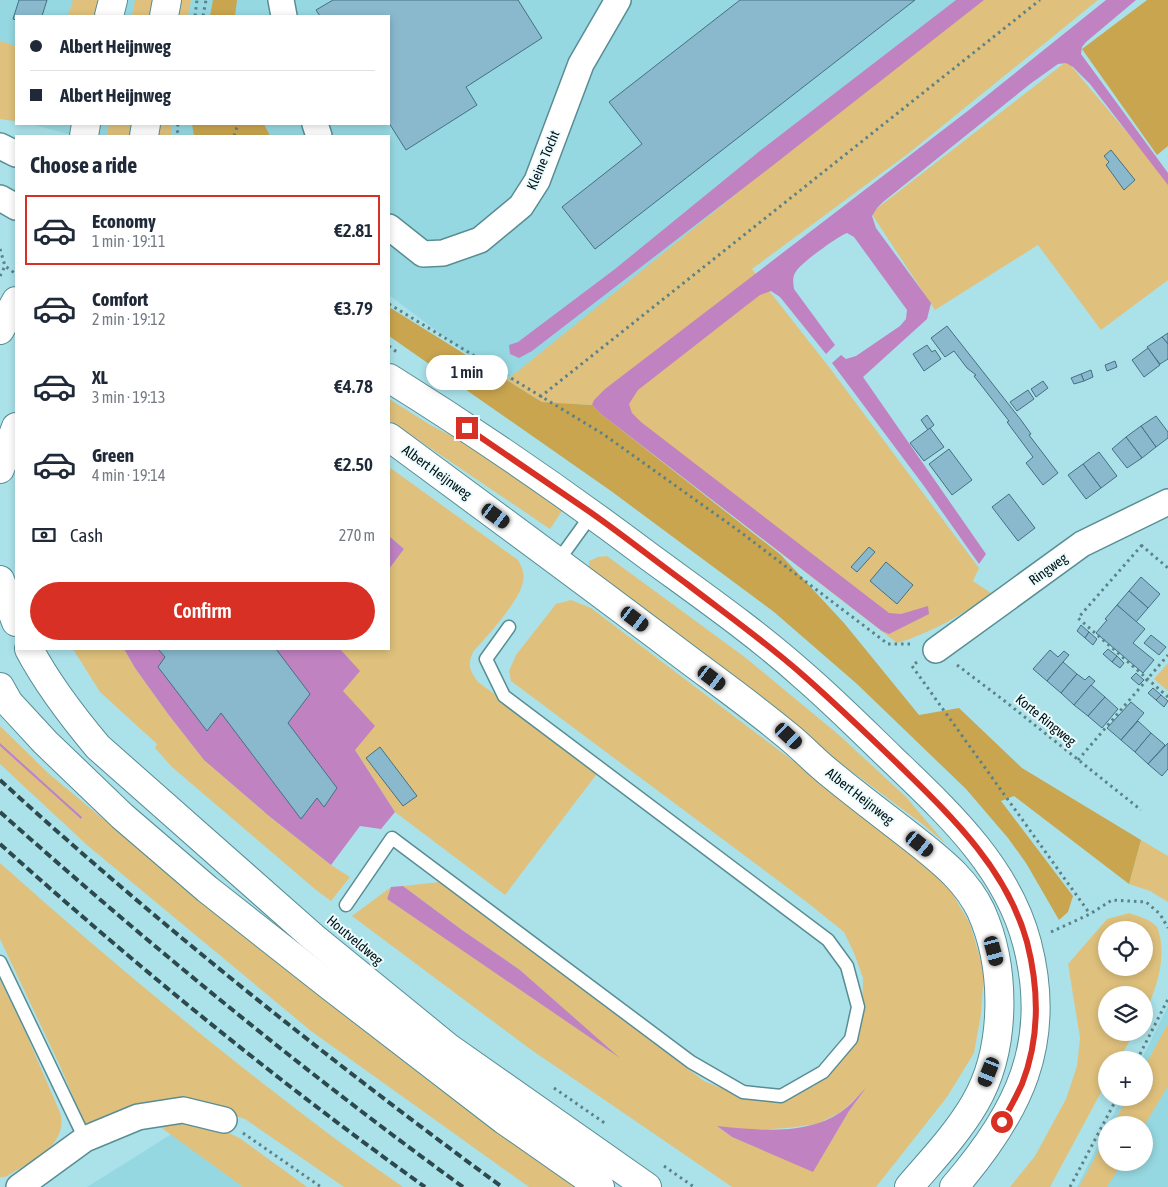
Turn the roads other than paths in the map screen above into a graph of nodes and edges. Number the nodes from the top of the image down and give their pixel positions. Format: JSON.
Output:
{"nodes":[{"id":1,"x":113,"y":0,"type":"edge"},
{"id":2,"x":167,"y":0,"type":"edge"},
{"id":3,"x":282,"y":0,"type":"edge"},
{"id":4,"x":618,"y":0,"type":"edge"},
{"id":5,"x":110,"y":15,"type":"edge"},
{"id":6,"x":164,"y":15,"type":"edge"},
{"id":7,"x":284,"y":15,"type":"edge"},
{"id":8,"x":0,"y":146,"type":"edge"},
{"id":9,"x":15,"y":154,"type":"edge"},
{"id":10,"x":0,"y":198,"type":"edge"},
{"id":11,"x":15,"y":206,"type":"edge"},
{"id":12,"x":390,"y":228,"type":"edge"},
{"id":13,"x":15,"y":303,"type":"edge"},
{"id":14,"x":0,"y":330,"type":"edge"},
{"id":15,"x":390,"y":379,"type":"edge"},
{"id":16,"x":15,"y":430,"type":"edge"},
{"id":17,"x":390,"y":438,"type":"edge"},
{"id":18,"x":0,"y":469,"type":"edge"},
{"id":19,"x":1168,"y":502,"type":"edge"},
{"id":20,"x":592,"y":514,"type":"junction"},
{"id":21,"x":558,"y":561,"type":"junction"},
{"id":22,"x":0,"y":580,"type":"edge"},
{"id":23,"x":15,"y":619,"type":"edge"},
{"id":24,"x":509,"y":628,"type":"dead end"},
{"id":25,"x":30,"y":650,"type":"edge"},
{"id":26,"x":936,"y":650,"type":"road end"},
{"id":27,"x":0,"y":687,"type":"edge"},
{"id":28,"x":346,"y":905,"type":"dead end"},
{"id":29,"x":0,"y":962,"type":"edge"},
{"id":30,"x":224,"y":1120,"type":"road end"},
{"id":31,"x":85,"y":1139,"type":"junction"},
{"id":32,"x":19,"y":1187,"type":"edge"},
{"id":33,"x":600,"y":1187,"type":"edge"},
{"id":34,"x":647,"y":1187,"type":"edge"},
{"id":35,"x":909,"y":1187,"type":"edge"},
{"id":36,"x":954,"y":1187,"type":"edge"}],
"edges":[{"from":1,"to":5,"type":"main road"},
{"from":2,"to":6,"type":"main road"},
{"from":3,"to":7,"type":"street"},
{"from":4,"to":12,"type":"street","name":"Kleine Tocht"},
{"from":8,"to":9,"type":"street"},
{"from":10,"to":11,"type":"street"},
{"from":13,"to":14,"type":"main road"},
{"from":15,"to":20,"type":"main road"},
{"from":16,"to":18,"type":"main road"},
{"from":17,"to":21,"type":"main road","name":"Albert Heijnweg"},
{"from":19,"to":26,"type":"street","name":"Ringweg"},
{"from":20,"to":21,"type":"lane"},
{"from":20,"to":36,"type":"main road"},
{"from":21,"to":35,"type":"main road","name":"Albert Heijnweg"},
{"from":22,"to":23,"type":"main road"},
{"from":24,"to":28,"type":"lane"},
{"from":25,"to":34,"type":"main road","name":"Houtveldweg"},
{"from":27,"to":33,"type":"main road"},
{"from":29,"to":31,"type":"lane"},
{"from":30,"to":31,"type":"street"},
{"from":31,"to":32,"type":"street"}]}
